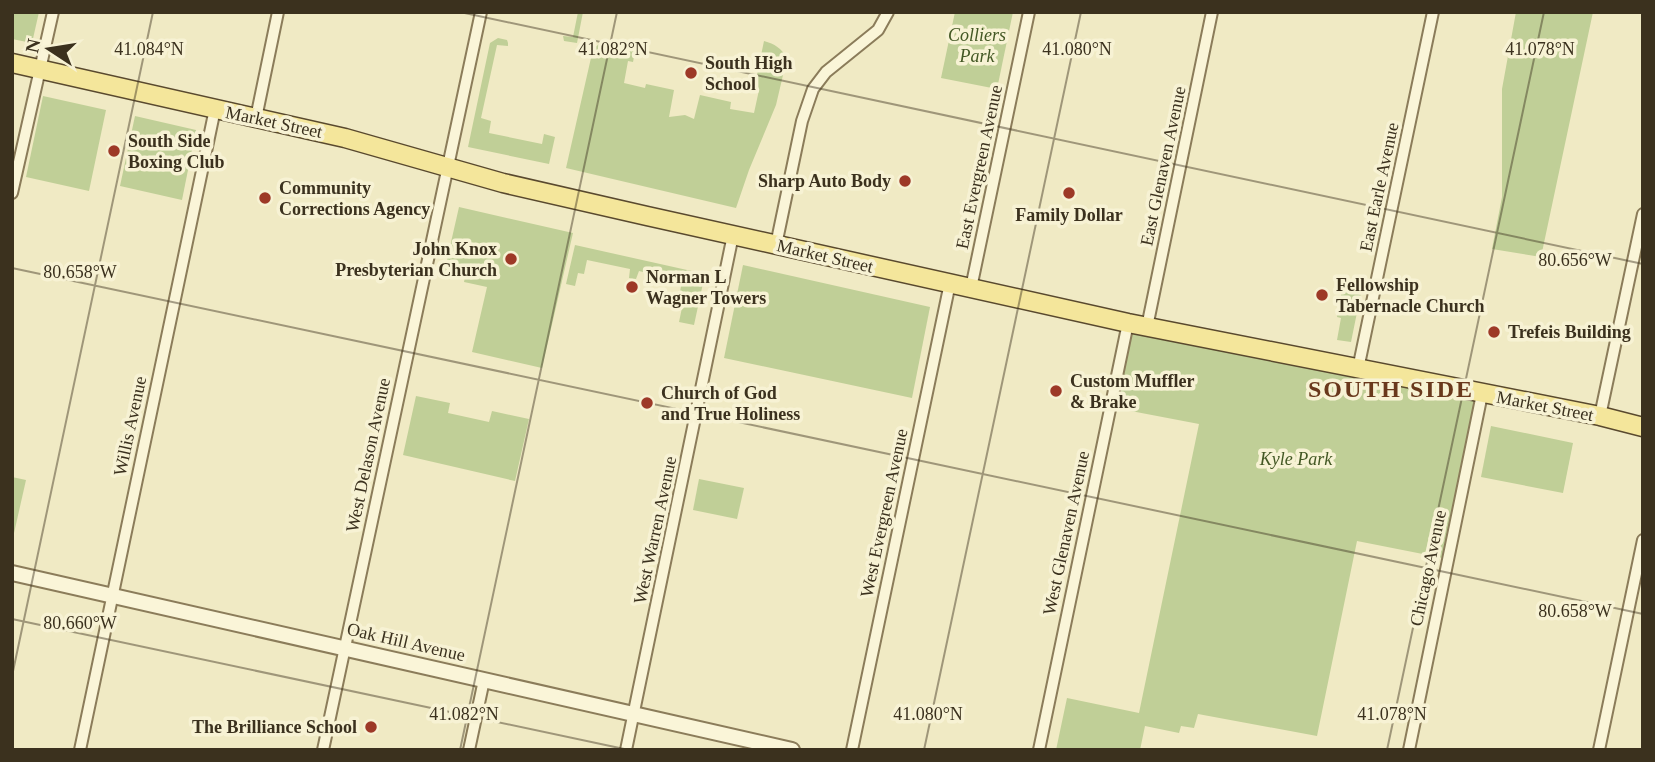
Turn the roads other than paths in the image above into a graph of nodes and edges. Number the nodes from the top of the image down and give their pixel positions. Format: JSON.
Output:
{"nodes":[{"id":1,"x":53,"y":12,"type":"edge"},
{"id":2,"x":278,"y":12,"type":"edge"},
{"id":3,"x":481,"y":12,"type":"edge"},
{"id":4,"x":888,"y":12,"type":"edge"},
{"id":5,"x":1029,"y":12,"type":"edge"},
{"id":6,"x":1213,"y":12,"type":"edge"},
{"id":7,"x":1433,"y":12,"type":"edge"},
{"id":8,"x":12,"y":64,"type":"edge"},
{"id":9,"x":40,"y":70,"type":"junction"},
{"id":10,"x":215,"y":110,"type":"junction"},
{"id":11,"x":256,"y":118,"type":"junction"},
{"id":12,"x":448,"y":168,"type":"junction"},
{"id":13,"x":12,"y":193,"type":"edge"},
{"id":14,"x":1643,"y":214,"type":"edge"},
{"id":15,"x":733,"y":235,"type":"junction"},
{"id":16,"x":776,"y":244,"type":"junction"},
{"id":17,"x":950,"y":284,"type":"junction"},
{"id":18,"x":971,"y":288,"type":"junction"},
{"id":19,"x":1128,"y":323,"type":"junction"},
{"id":20,"x":1147,"y":327,"type":"junction"},
{"id":21,"x":1358,"y":369,"type":"junction"},
{"id":22,"x":1482,"y":394,"type":"junction"},
{"id":23,"x":1601,"y":416,"type":"junction"},
{"id":24,"x":1643,"y":427,"type":"edge"},
{"id":25,"x":1643,"y":540,"type":"edge"},
{"id":26,"x":12,"y":573,"type":"edge"},
{"id":27,"x":112,"y":595,"type":"junction"},
{"id":28,"x":345,"y":648,"type":"junction"},
{"id":29,"x":484,"y":680,"type":"junction"},
{"id":30,"x":634,"y":714,"type":"junction"},
{"id":31,"x":80,"y":750,"type":"edge"},
{"id":32,"x":323,"y":750,"type":"edge"},
{"id":33,"x":469,"y":750,"type":"edge"},
{"id":34,"x":626,"y":750,"type":"edge"},
{"id":35,"x":792,"y":750,"type":"edge"},
{"id":36,"x":852,"y":750,"type":"edge"},
{"id":37,"x":1039,"y":750,"type":"edge"},
{"id":38,"x":1409,"y":750,"type":"edge"},
{"id":39,"x":1599,"y":750,"type":"edge"}],
"edges":[{"from":1,"to":9,"type":"street"},
{"from":2,"to":11,"type":"street"},
{"from":3,"to":12,"type":"street","name":"West Delason Avenue"},
{"from":4,"to":16,"type":"street"},
{"from":5,"to":18,"type":"street","name":"East Evergreen Avenue"},
{"from":6,"to":20,"type":"street","name":"East Glenaven Avenue"},
{"from":7,"to":21,"type":"street","name":"East Earle Avenue"},
{"from":8,"to":9,"type":"main road","name":"Market Street"},
{"from":9,"to":10,"type":"main road","name":"Market Street"},
{"from":9,"to":13,"type":"street"},
{"from":10,"to":11,"type":"main road","name":"Market Street"},
{"from":10,"to":27,"type":"street","name":"Willis Avenue"},
{"from":11,"to":12,"type":"main road","name":"Market Street"},
{"from":12,"to":15,"type":"main road","name":"Market Street"},
{"from":12,"to":28,"type":"street","name":"West Delason Avenue"},
{"from":14,"to":23,"type":"street"},
{"from":15,"to":16,"type":"main road","name":"Market Street"},
{"from":15,"to":30,"type":"street","name":"West Warren Avenue"},
{"from":16,"to":17,"type":"main road","name":"Market Street"},
{"from":17,"to":18,"type":"main road","name":"Market Street"},
{"from":17,"to":36,"type":"street","name":"West Evergreen Avenue"},
{"from":18,"to":19,"type":"main road","name":"Market Street"},
{"from":19,"to":20,"type":"main road","name":"Market Street"},
{"from":19,"to":37,"type":"street","name":"West Glenaven Avenue"},
{"from":20,"to":21,"type":"main road","name":"Market Street"},
{"from":21,"to":22,"type":"main road","name":"Market Street"},
{"from":22,"to":23,"type":"main road","name":"Market Street"},
{"from":22,"to":38,"type":"street","name":"Chicago Avenue"},
{"from":23,"to":24,"type":"main road","name":"Market Street"},
{"from":25,"to":39,"type":"street"},
{"from":26,"to":27,"type":"street","name":"Oak Hill Avenue"},
{"from":27,"to":28,"type":"street","name":"Oak Hill Avenue"},
{"from":27,"to":31,"type":"street","name":"Willis Avenue"},
{"from":28,"to":29,"type":"street","name":"Oak Hill Avenue"},
{"from":28,"to":32,"type":"street","name":"West Delason Avenue"},
{"from":29,"to":30,"type":"street","name":"Oak Hill Avenue"},
{"from":29,"to":33,"type":"street"},
{"from":30,"to":34,"type":"street","name":"West Warren Avenue"},
{"from":30,"to":35,"type":"street","name":"Oak Hill Avenue"}]}
